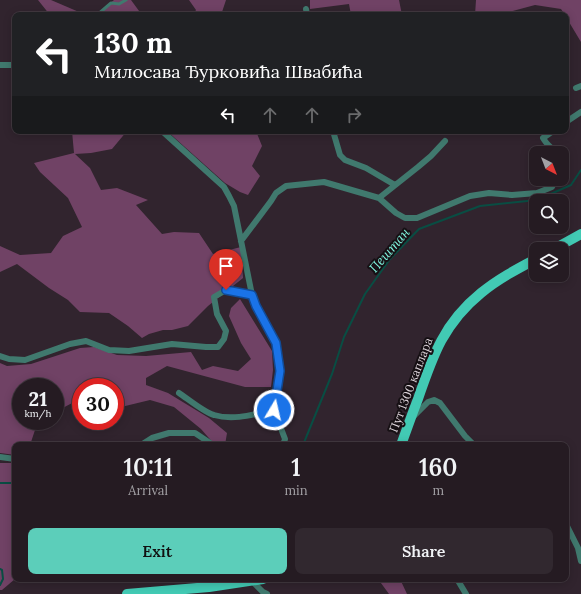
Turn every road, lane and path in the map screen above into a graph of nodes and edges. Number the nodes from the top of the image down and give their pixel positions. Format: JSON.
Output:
{"nodes":[{"id":1,"x":126,"y":0,"type":"edge"},
{"id":2,"x":100,"y":12,"type":"edge"},
{"id":3,"x":0,"y":65,"type":"edge"},
{"id":4,"x":12,"y":65,"type":"edge"},
{"id":5,"x":581,"y":112,"type":"edge"},
{"id":6,"x":569,"y":120,"type":"edge"},
{"id":7,"x":165,"y":134,"type":"edge"},
{"id":8,"x":334,"y":134,"type":"edge"},
{"id":9,"x":549,"y":134,"type":"edge"},
{"id":10,"x":445,"y":141,"type":"dead end"},
{"id":11,"x":550,"y":146,"type":"edge"},
{"id":12,"x":395,"y":185,"type":"junction"},
{"id":13,"x":552,"y":186,"type":"edge"},
{"id":14,"x":379,"y":198,"type":"junction"},
{"id":15,"x":581,"y":234,"type":"edge"},
{"id":16,"x":241,"y":241,"type":"junction"},
{"id":17,"x":567,"y":242,"type":"edge"},
{"id":18,"x":529,"y":263,"type":"edge"},
{"id":19,"x":252,"y":295,"type":"junction"},
{"id":20,"x":0,"y":356,"type":"edge"},
{"id":21,"x":179,"y":393,"type":"dead end"},
{"id":22,"x":274,"y":410,"type":"junction"},
{"id":23,"x":410,"y":420,"type":"junction"},
{"id":24,"x":146,"y":442,"type":"edge"},
{"id":25,"x":208,"y":442,"type":"edge"},
{"id":26,"x":284,"y":442,"type":"edge"},
{"id":27,"x":402,"y":442,"type":"edge"},
{"id":28,"x":471,"y":442,"type":"edge"},
{"id":29,"x":0,"y":457,"type":"edge"},
{"id":30,"x":12,"y":459,"type":"edge"},
{"id":31,"x":569,"y":529,"type":"edge"},
{"id":32,"x":580,"y":547,"type":"edge"},
{"id":33,"x":581,"y":561,"type":"edge"},
{"id":34,"x":244,"y":582,"type":"edge"},
{"id":35,"x":260,"y":582,"type":"edge"},
{"id":36,"x":459,"y":582,"type":"edge"},
{"id":37,"x":127,"y":594,"type":"edge"},
{"id":38,"x":267,"y":594,"type":"edge"},
{"id":39,"x":466,"y":594,"type":"edge"}],
"edges":[{"from":1,"to":2,"type":"lane"},
{"from":3,"to":4,"type":"street"},
{"from":5,"to":6,"type":"street"},
{"from":7,"to":16,"type":"street"},
{"from":8,"to":12,"type":"street"},
{"from":9,"to":11,"type":"street"},
{"from":10,"to":12,"type":"street"},
{"from":12,"to":14,"type":"street"},
{"from":13,"to":14,"type":"street"},
{"from":14,"to":16,"type":"street"},
{"from":15,"to":17,"type":"main road"},
{"from":16,"to":19,"type":"street"},
{"from":18,"to":23,"type":"main road","name":"Пут 1300 каплара"},
{"from":19,"to":20,"type":"street"},
{"from":19,"to":22,"type":"street"},
{"from":21,"to":22,"type":"street"},
{"from":22,"to":26,"type":"street"},
{"from":23,"to":27,"type":"main road","name":"Пут 1300 каплара"},
{"from":23,"to":28,"type":"street"},
{"from":24,"to":25,"type":"street"},
{"from":29,"to":30,"type":"street"},
{"from":31,"to":32,"type":"street"},
{"from":32,"to":33,"type":"street"},
{"from":34,"to":37,"type":"main road"},
{"from":35,"to":38,"type":"street"},
{"from":36,"to":39,"type":"street"}]}
